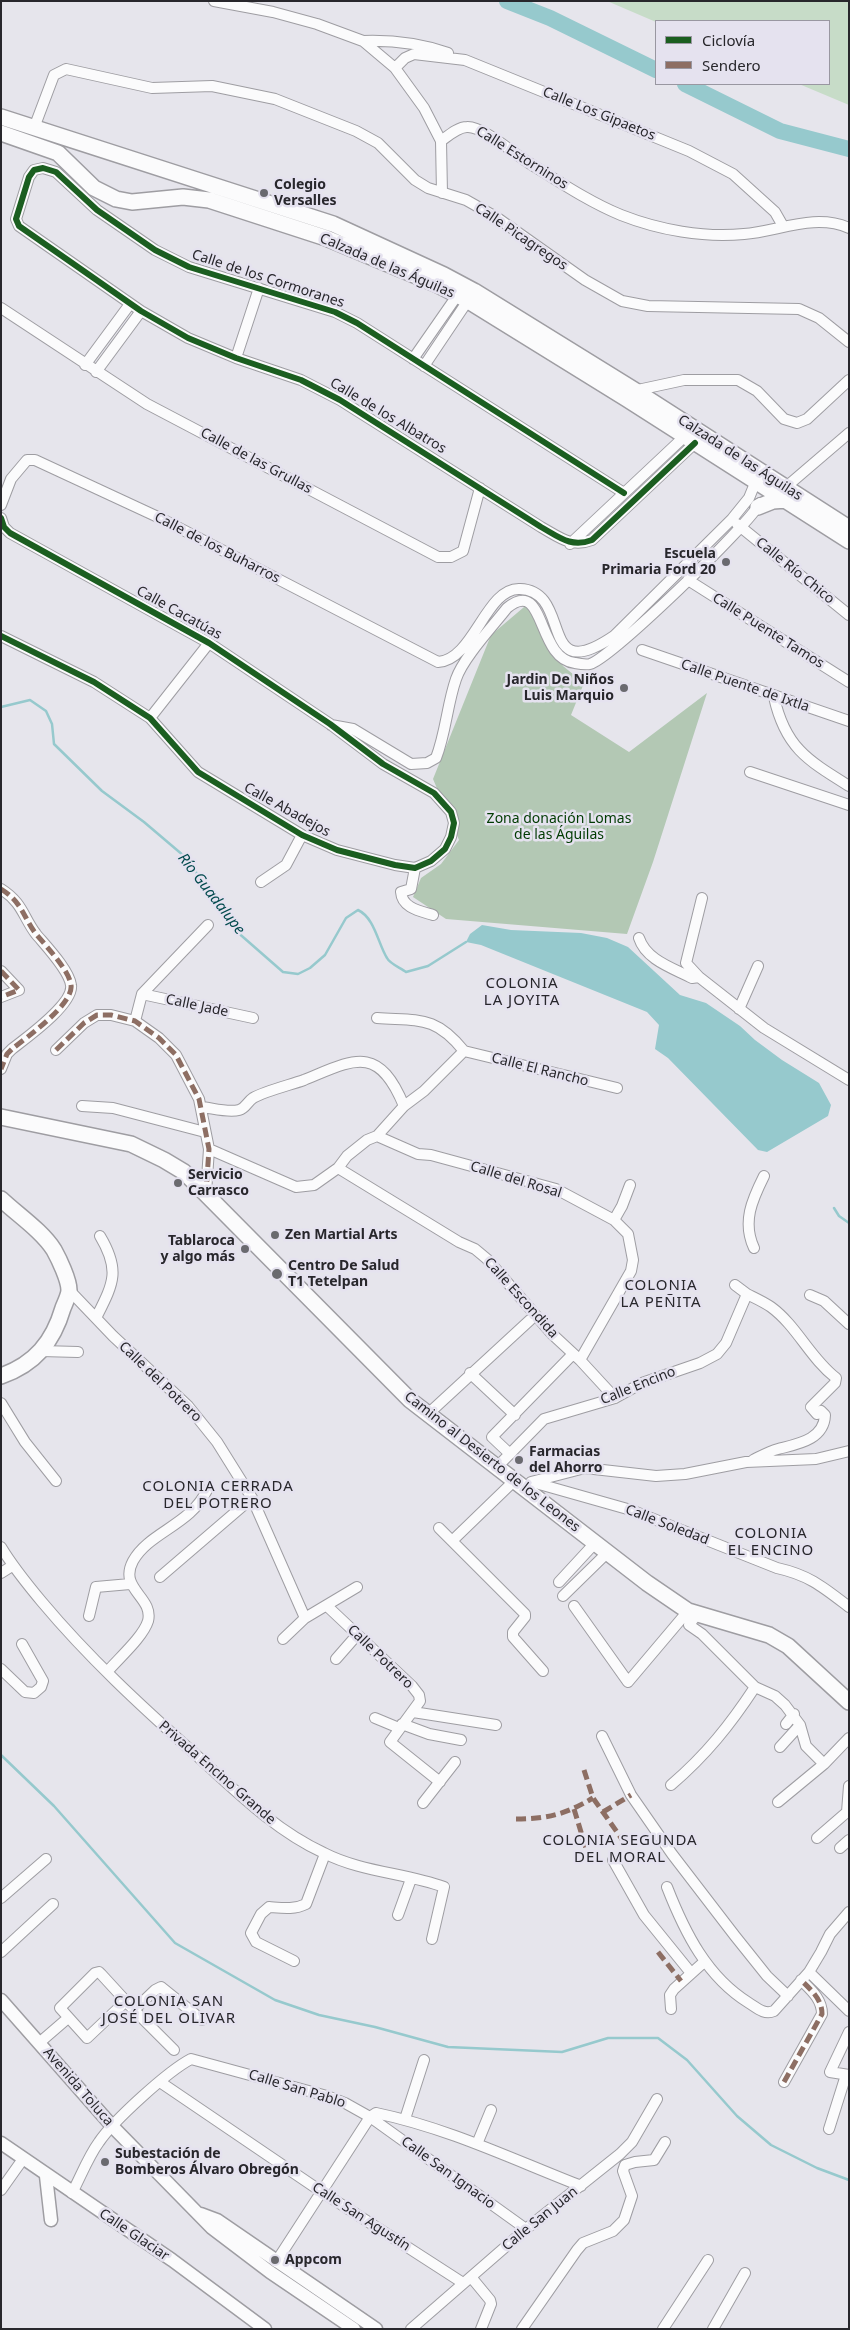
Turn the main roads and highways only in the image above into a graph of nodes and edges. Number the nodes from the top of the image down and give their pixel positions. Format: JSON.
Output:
{"nodes":[{"id":1,"x":1,"y":117,"type":"edge"},
{"id":2,"x":1,"y":133,"type":"edge"},
{"id":3,"x":89,"y":146,"type":"junction"},
{"id":4,"x":74,"y":170,"type":"junction"},
{"id":5,"x":184,"y":174,"type":"junction"},
{"id":6,"x":183,"y":197,"type":"junction"},
{"id":7,"x":466,"y":293,"type":"junction"},
{"id":8,"x":630,"y":394,"type":"junction"},
{"id":9,"x":772,"y":485,"type":"junction"},
{"id":10,"x":758,"y":507,"type":"road end"},
{"id":11,"x":849,"y":528,"type":"edge"},
{"id":12,"x":849,"y":541,"type":"edge"},
{"id":13,"x":1,"y":1117,"type":"edge"},
{"id":14,"x":1,"y":1200,"type":"edge"},
{"id":15,"x":1,"y":1376,"type":"edge"},
{"id":16,"x":849,"y":1702,"type":"edge"}],
"edges":[{"from":1,"to":3,"type":"main road","name":"Calzada de las Águilas"},
{"from":2,"to":4,"type":"main road","name":"Calzada de las Águilas"},
{"from":3,"to":4,"type":"main road"},
{"from":3,"to":5,"type":"main road","name":"Calzada de las Águilas"},
{"from":4,"to":6,"type":"main road","name":"Calzada de las Águilas"},
{"from":5,"to":6,"type":"main road"},
{"from":5,"to":7,"type":"main road","name":"Calzada de las Águilas"},
{"from":6,"to":7,"type":"main road","name":"Calzada de las Águilas"},
{"from":7,"to":8,"type":"main road","name":"Calzada de las Águilas"},
{"from":8,"to":9,"type":"main road","name":"Calzada de las Águilas"},
{"from":8,"to":9,"type":"main road","name":"Calzada de las Águilas"},
{"from":9,"to":10,"type":"main road"},
{"from":9,"to":11,"type":"main road","name":"Calzada de las Águilas"},
{"from":9,"to":12,"type":"main road","name":"Calzada de las Águilas"},
{"from":13,"to":16,"type":"main road","name":"Camino al Desierto de los Leones"},
{"from":14,"to":15,"type":"main road"}]}
